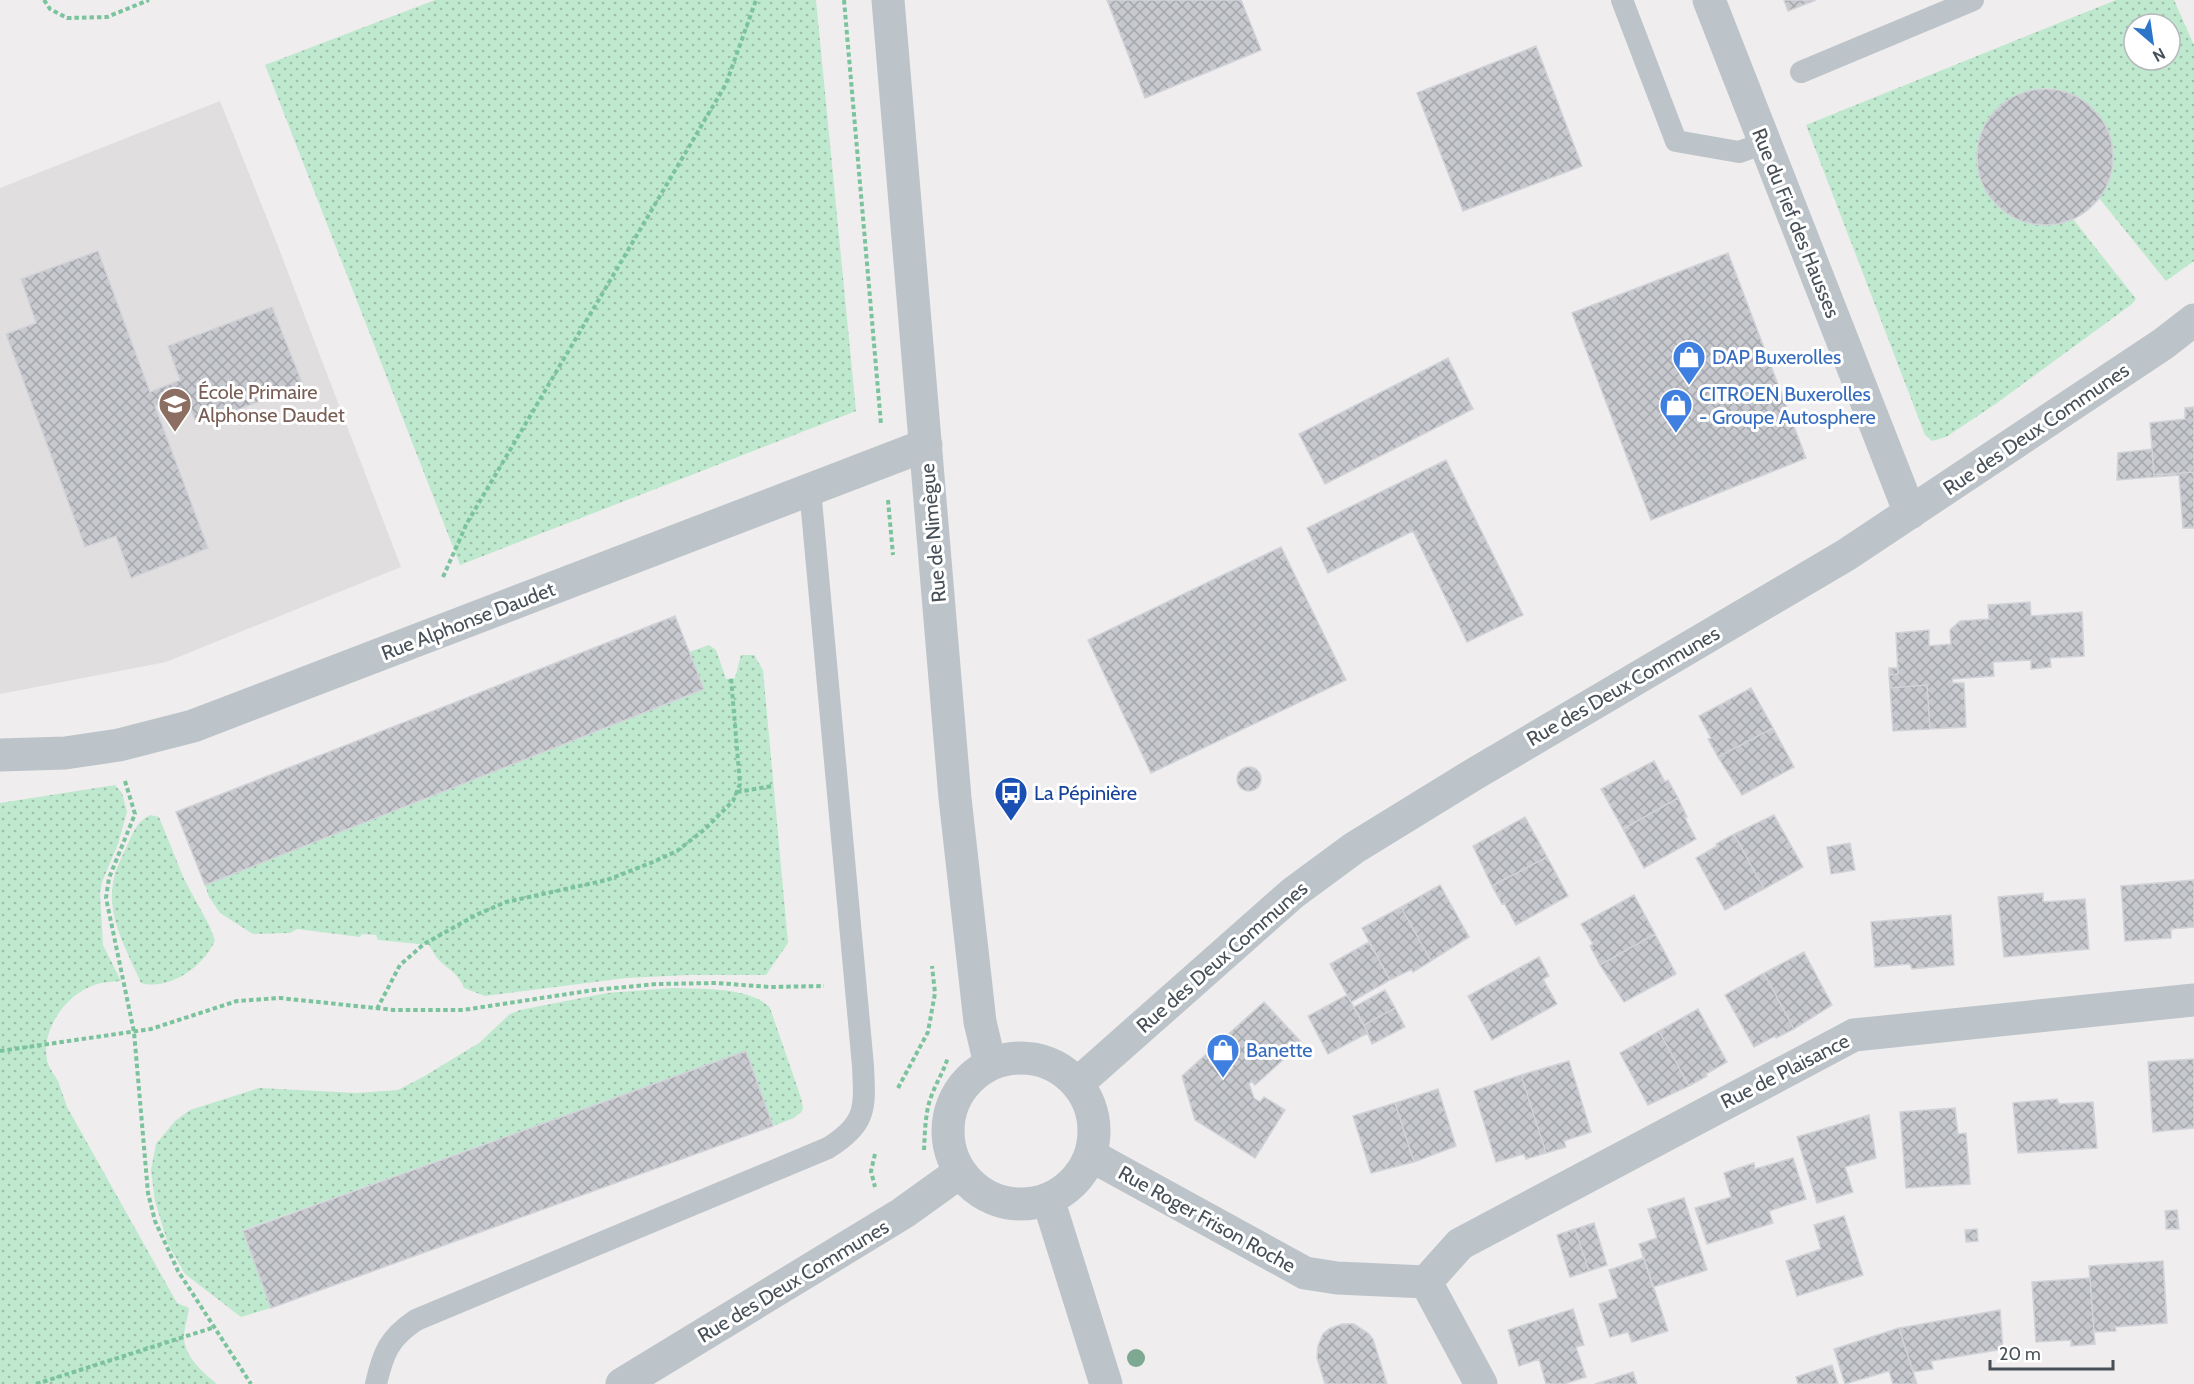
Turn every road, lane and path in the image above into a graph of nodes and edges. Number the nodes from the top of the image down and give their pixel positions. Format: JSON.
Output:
{"nodes":[{"id":1,"x":44,"y":0,"type":"edge"},
{"id":2,"x":149,"y":0,"type":"edge"},
{"id":3,"x":756,"y":0,"type":"edge"},
{"id":4,"x":844,"y":0,"type":"edge"},
{"id":5,"x":888,"y":0,"type":"edge"},
{"id":6,"x":1622,"y":0,"type":"edge"},
{"id":7,"x":1708,"y":0,"type":"edge"},
{"id":8,"x":1973,"y":0,"type":"edge"},
{"id":9,"x":1801,"y":72,"type":"dead end"},
{"id":10,"x":1765,"y":143,"type":"junction"},
{"id":11,"x":2194,"y":320,"type":"edge"},
{"id":12,"x":926,"y":445,"type":"junction"},
{"id":13,"x":884,"y":460,"type":"junction"},
{"id":14,"x":810,"y":489,"type":"junction"},
{"id":15,"x":1910,"y":513,"type":"junction"},
{"id":16,"x":894,"y":566,"type":"dead end"},
{"id":17,"x":443,"y":577,"type":"dead end"},
{"id":18,"x":731,"y":678,"type":"dead end"},
{"id":19,"x":119,"y":745,"type":"junction"},
{"id":20,"x":0,"y":755,"type":"edge"},
{"id":21,"x":773,"y":786,"type":"dead end"},
{"id":22,"x":736,"y":792,"type":"junction"},
{"id":23,"x":932,"y":957,"type":"dead end"},
{"id":24,"x":855,"y":986,"type":"junction"},
{"id":25,"x":2194,"y":1000,"type":"edge"},
{"id":26,"x":377,"y":1009,"type":"junction"},
{"id":27,"x":134,"y":1032,"type":"junction"},
{"id":28,"x":0,"y":1052,"type":"edge"},
{"id":29,"x":990,"y":1065,"type":"junction"},
{"id":30,"x":1077,"y":1084,"type":"junction"},
{"id":31,"x":895,"y":1094,"type":"dead end"},
{"id":32,"x":876,"y":1149,"type":"dead end"},
{"id":33,"x":1090,"y":1155,"type":"junction"},
{"id":34,"x":960,"y":1172,"type":"junction"},
{"id":35,"x":1048,"y":1199,"type":"junction"},
{"id":36,"x":892,"y":1221,"type":"junction"},
{"id":37,"x":1426,"y":1282,"type":"junction"},
{"id":38,"x":215,"y":1326,"type":"junction"},
{"id":39,"x":36,"y":1384,"type":"edge"},
{"id":40,"x":251,"y":1384,"type":"edge"},
{"id":41,"x":376,"y":1384,"type":"edge"},
{"id":42,"x":622,"y":1384,"type":"edge"},
{"id":43,"x":1106,"y":1384,"type":"edge"},
{"id":44,"x":1481,"y":1384,"type":"edge"}],
"edges":[{"from":1,"to":2,"type":"path"},
{"from":3,"to":17,"type":"path"},
{"from":4,"to":13,"type":"path"},
{"from":5,"to":12,"type":"street","name":"Rue de Nimègue"},
{"from":6,"to":10,"type":"lane"},
{"from":7,"to":10,"type":"street","name":"Rue du Fief des Hausses"},
{"from":8,"to":9,"type":"lane"},
{"from":10,"to":15,"type":"street","name":"Rue du Fief des Hausses"},
{"from":11,"to":15,"type":"street","name":"Rue des Deux Communes"},
{"from":12,"to":13,"type":"street","name":"Rue Alphonse Daudet"},
{"from":12,"to":29,"type":"street","name":"Rue de Nimègue"},
{"from":13,"to":14,"type":"street","name":"Rue Alphonse Daudet"},
{"from":13,"to":16,"type":"path"},
{"from":14,"to":19,"type":"street","name":"Rue Alphonse Daudet"},
{"from":14,"to":24,"type":"lane"},
{"from":15,"to":30,"type":"street","name":"Rue des Deux Communes"},
{"from":18,"to":22,"type":"path"},
{"from":19,"to":20,"type":"street","name":"Rue Alphonse Daudet"},
{"from":19,"to":27,"type":"path"},
{"from":21,"to":22,"type":"path"},
{"from":22,"to":26,"type":"path"},
{"from":23,"to":31,"type":"path"},
{"from":24,"to":26,"type":"path"},
{"from":24,"to":41,"type":"lane"},
{"from":25,"to":37,"type":"street","name":"Rue de Plaisance"},
{"from":26,"to":27,"type":"path"},
{"from":27,"to":28,"type":"path"},
{"from":27,"to":38,"type":"path"},
{"from":29,"to":30,"type":"street"},
{"from":29,"to":34,"type":"street"},
{"from":30,"to":33,"type":"street"},
{"from":32,"to":36,"type":"path"},
{"from":33,"to":35,"type":"street"},
{"from":33,"to":37,"type":"street","name":"Rue Roger Frison Roche"},
{"from":34,"to":35,"type":"street"},
{"from":34,"to":36,"type":"street","name":"Rue des Deux Communes"},
{"from":35,"to":43,"type":"street"},
{"from":36,"to":42,"type":"street","name":"Rue des Deux Communes"},
{"from":37,"to":44,"type":"street"},
{"from":38,"to":39,"type":"path"},
{"from":38,"to":40,"type":"path"}]}
